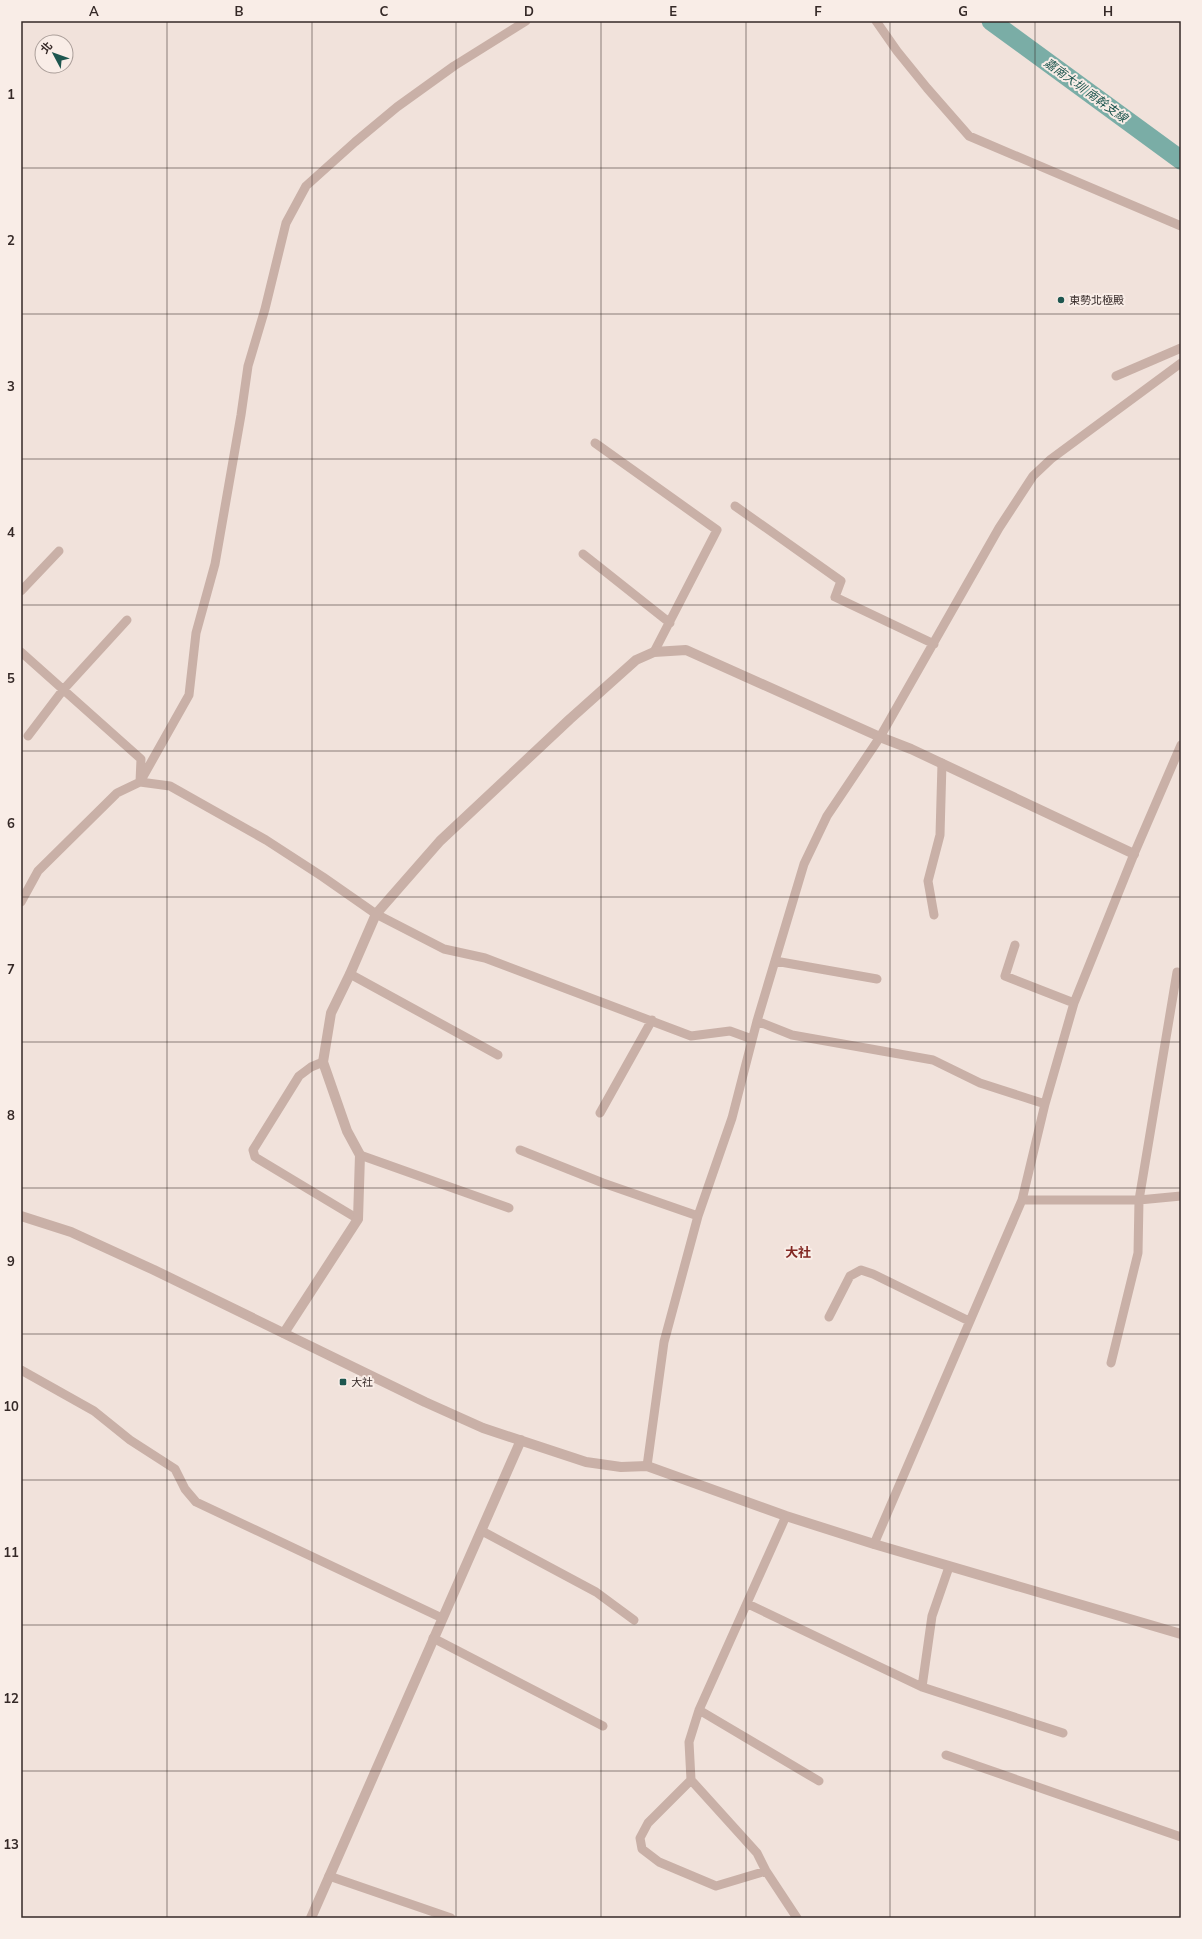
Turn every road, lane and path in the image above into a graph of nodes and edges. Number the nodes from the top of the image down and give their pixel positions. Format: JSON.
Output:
{"nodes":[{"id":1,"x":526,"y":21,"type":"edge"},
{"id":2,"x":876,"y":21,"type":"edge"},
{"id":3,"x":1181,"y":226,"type":"edge"},
{"id":4,"x":1181,"y":348,"type":"edge"},
{"id":5,"x":1181,"y":363,"type":"edge"},
{"id":6,"x":1116,"y":376,"type":"dead end"},
{"id":7,"x":595,"y":443,"type":"dead end"},
{"id":8,"x":735,"y":506,"type":"dead end"},
{"id":9,"x":59,"y":551,"type":"dead end"},
{"id":10,"x":583,"y":554,"type":"dead end"},
{"id":11,"x":21,"y":592,"type":"edge"},
{"id":12,"x":127,"y":620,"type":"dead end"},
{"id":13,"x":670,"y":623,"type":"junction"},
{"id":14,"x":934,"y":644,"type":"junction"},
{"id":15,"x":21,"y":652,"type":"edge"},
{"id":16,"x":654,"y":652,"type":"junction"},
{"id":17,"x":63,"y":690,"type":"junction"},
{"id":18,"x":28,"y":736,"type":"dead end"},
{"id":19,"x":880,"y":737,"type":"junction"},
{"id":20,"x":1181,"y":745,"type":"edge"},
{"id":21,"x":942,"y":763,"type":"junction"},
{"id":22,"x":140,"y":782,"type":"junction"},
{"id":23,"x":1134,"y":854,"type":"junction"},
{"id":24,"x":21,"y":902,"type":"edge"},
{"id":25,"x":376,"y":914,"type":"junction"},
{"id":26,"x":934,"y":915,"type":"dead end"},
{"id":27,"x":1015,"y":945,"type":"dead end"},
{"id":28,"x":775,"y":961,"type":"junction"},
{"id":29,"x":1177,"y":972,"type":"dead end"},
{"id":30,"x":350,"y":974,"type":"junction"},
{"id":31,"x":877,"y":978,"type":"dead end"},
{"id":32,"x":1074,"y":1003,"type":"junction"},
{"id":33,"x":652,"y":1020,"type":"junction"},
{"id":34,"x":757,"y":1021,"type":"junction"},
{"id":35,"x":752,"y":1039,"type":"junction"},
{"id":36,"x":498,"y":1055,"type":"dead end"},
{"id":37,"x":323,"y":1062,"type":"junction"},
{"id":38,"x":1045,"y":1104,"type":"junction"},
{"id":39,"x":600,"y":1113,"type":"dead end"},
{"id":40,"x":520,"y":1150,"type":"dead end"},
{"id":41,"x":360,"y":1155,"type":"junction"},
{"id":42,"x":1181,"y":1196,"type":"edge"},
{"id":43,"x":1022,"y":1200,"type":"junction"},
{"id":44,"x":1140,"y":1200,"type":"junction"},
{"id":45,"x":509,"y":1208,"type":"dead end"},
{"id":46,"x":21,"y":1216,"type":"edge"},
{"id":47,"x":698,"y":1216,"type":"junction"},
{"id":48,"x":358,"y":1219,"type":"junction"},
{"id":49,"x":829,"y":1317,"type":"dead end"},
{"id":50,"x":969,"y":1320,"type":"junction"},
{"id":51,"x":284,"y":1333,"type":"junction"},
{"id":52,"x":1111,"y":1363,"type":"dead end"},
{"id":53,"x":21,"y":1370,"type":"edge"},
{"id":54,"x":521,"y":1440,"type":"junction"},
{"id":55,"x":648,"y":1466,"type":"junction"},
{"id":56,"x":786,"y":1516,"type":"junction"},
{"id":57,"x":482,"y":1531,"type":"junction"},
{"id":58,"x":874,"y":1544,"type":"junction"},
{"id":59,"x":949,"y":1567,"type":"junction"},
{"id":60,"x":748,"y":1604,"type":"junction"},
{"id":61,"x":442,"y":1618,"type":"junction"},
{"id":62,"x":634,"y":1620,"type":"dead end"},
{"id":63,"x":1181,"y":1634,"type":"edge"},
{"id":64,"x":433,"y":1638,"type":"junction"},
{"id":65,"x":922,"y":1687,"type":"junction"},
{"id":66,"x":699,"y":1710,"type":"junction"},
{"id":67,"x":603,"y":1726,"type":"dead end"},
{"id":68,"x":1063,"y":1733,"type":"dead end"},
{"id":69,"x":946,"y":1755,"type":"dead end"},
{"id":70,"x":690,"y":1780,"type":"junction"},
{"id":71,"x":819,"y":1781,"type":"dead end"},
{"id":72,"x":1181,"y":1837,"type":"edge"},
{"id":73,"x":766,"y":1871,"type":"junction"},
{"id":74,"x":329,"y":1876,"type":"junction"},
{"id":75,"x":311,"y":1918,"type":"edge"},
{"id":76,"x":452,"y":1918,"type":"edge"},
{"id":77,"x":797,"y":1918,"type":"edge"}],
"edges":[{"from":1,"to":22,"type":"lane"},
{"from":2,"to":3,"type":"lane"},
{"from":4,"to":6,"type":"lane"},
{"from":5,"to":14,"type":"lane"},
{"from":7,"to":13,"type":"lane"},
{"from":8,"to":14,"type":"lane"},
{"from":9,"to":11,"type":"lane"},
{"from":10,"to":13,"type":"lane"},
{"from":12,"to":17,"type":"lane"},
{"from":13,"to":16,"type":"lane"},
{"from":14,"to":19,"type":"lane"},
{"from":15,"to":17,"type":"lane"},
{"from":16,"to":19,"type":"street"},
{"from":16,"to":25,"type":"street"},
{"from":17,"to":18,"type":"lane"},
{"from":17,"to":22,"type":"lane"},
{"from":19,"to":21,"type":"street"},
{"from":19,"to":28,"type":"lane"},
{"from":20,"to":23,"type":"lane"},
{"from":21,"to":23,"type":"street"},
{"from":21,"to":26,"type":"lane"},
{"from":22,"to":24,"type":"lane"},
{"from":22,"to":25,"type":"lane"},
{"from":23,"to":32,"type":"lane"},
{"from":25,"to":30,"type":"street"},
{"from":25,"to":33,"type":"lane"},
{"from":27,"to":32,"type":"lane"},
{"from":28,"to":31,"type":"lane"},
{"from":28,"to":34,"type":"lane"},
{"from":29,"to":44,"type":"lane"},
{"from":30,"to":36,"type":"lane"},
{"from":30,"to":37,"type":"street"},
{"from":32,"to":38,"type":"lane"},
{"from":33,"to":35,"type":"lane"},
{"from":33,"to":39,"type":"lane"},
{"from":34,"to":35,"type":"lane"},
{"from":34,"to":38,"type":"lane"},
{"from":35,"to":47,"type":"lane"},
{"from":37,"to":41,"type":"street"},
{"from":37,"to":48,"type":"lane"},
{"from":38,"to":43,"type":"lane"},
{"from":40,"to":47,"type":"lane"},
{"from":41,"to":45,"type":"lane"},
{"from":41,"to":48,"type":"street"},
{"from":42,"to":44,"type":"lane"},
{"from":43,"to":44,"type":"lane"},
{"from":43,"to":50,"type":"lane"},
{"from":44,"to":52,"type":"lane"},
{"from":46,"to":51,"type":"street"},
{"from":47,"to":55,"type":"lane"},
{"from":48,"to":51,"type":"street"},
{"from":49,"to":50,"type":"lane"},
{"from":50,"to":58,"type":"lane"},
{"from":51,"to":54,"type":"street"},
{"from":53,"to":61,"type":"lane"},
{"from":54,"to":55,"type":"street"},
{"from":54,"to":57,"type":"street"},
{"from":55,"to":56,"type":"street"},
{"from":56,"to":58,"type":"street"},
{"from":56,"to":60,"type":"lane"},
{"from":57,"to":61,"type":"street"},
{"from":57,"to":62,"type":"lane"},
{"from":58,"to":59,"type":"street"},
{"from":59,"to":63,"type":"street"},
{"from":59,"to":65,"type":"lane"},
{"from":60,"to":65,"type":"lane"},
{"from":60,"to":66,"type":"lane"},
{"from":61,"to":64,"type":"street"},
{"from":64,"to":67,"type":"lane"},
{"from":64,"to":74,"type":"street"},
{"from":65,"to":68,"type":"lane"},
{"from":66,"to":70,"type":"lane"},
{"from":66,"to":71,"type":"lane"},
{"from":69,"to":72,"type":"lane"},
{"from":70,"to":73,"type":"lane"},
{"from":70,"to":73,"type":"lane"},
{"from":73,"to":77,"type":"lane"},
{"from":74,"to":75,"type":"street"},
{"from":74,"to":76,"type":"lane"}]}
